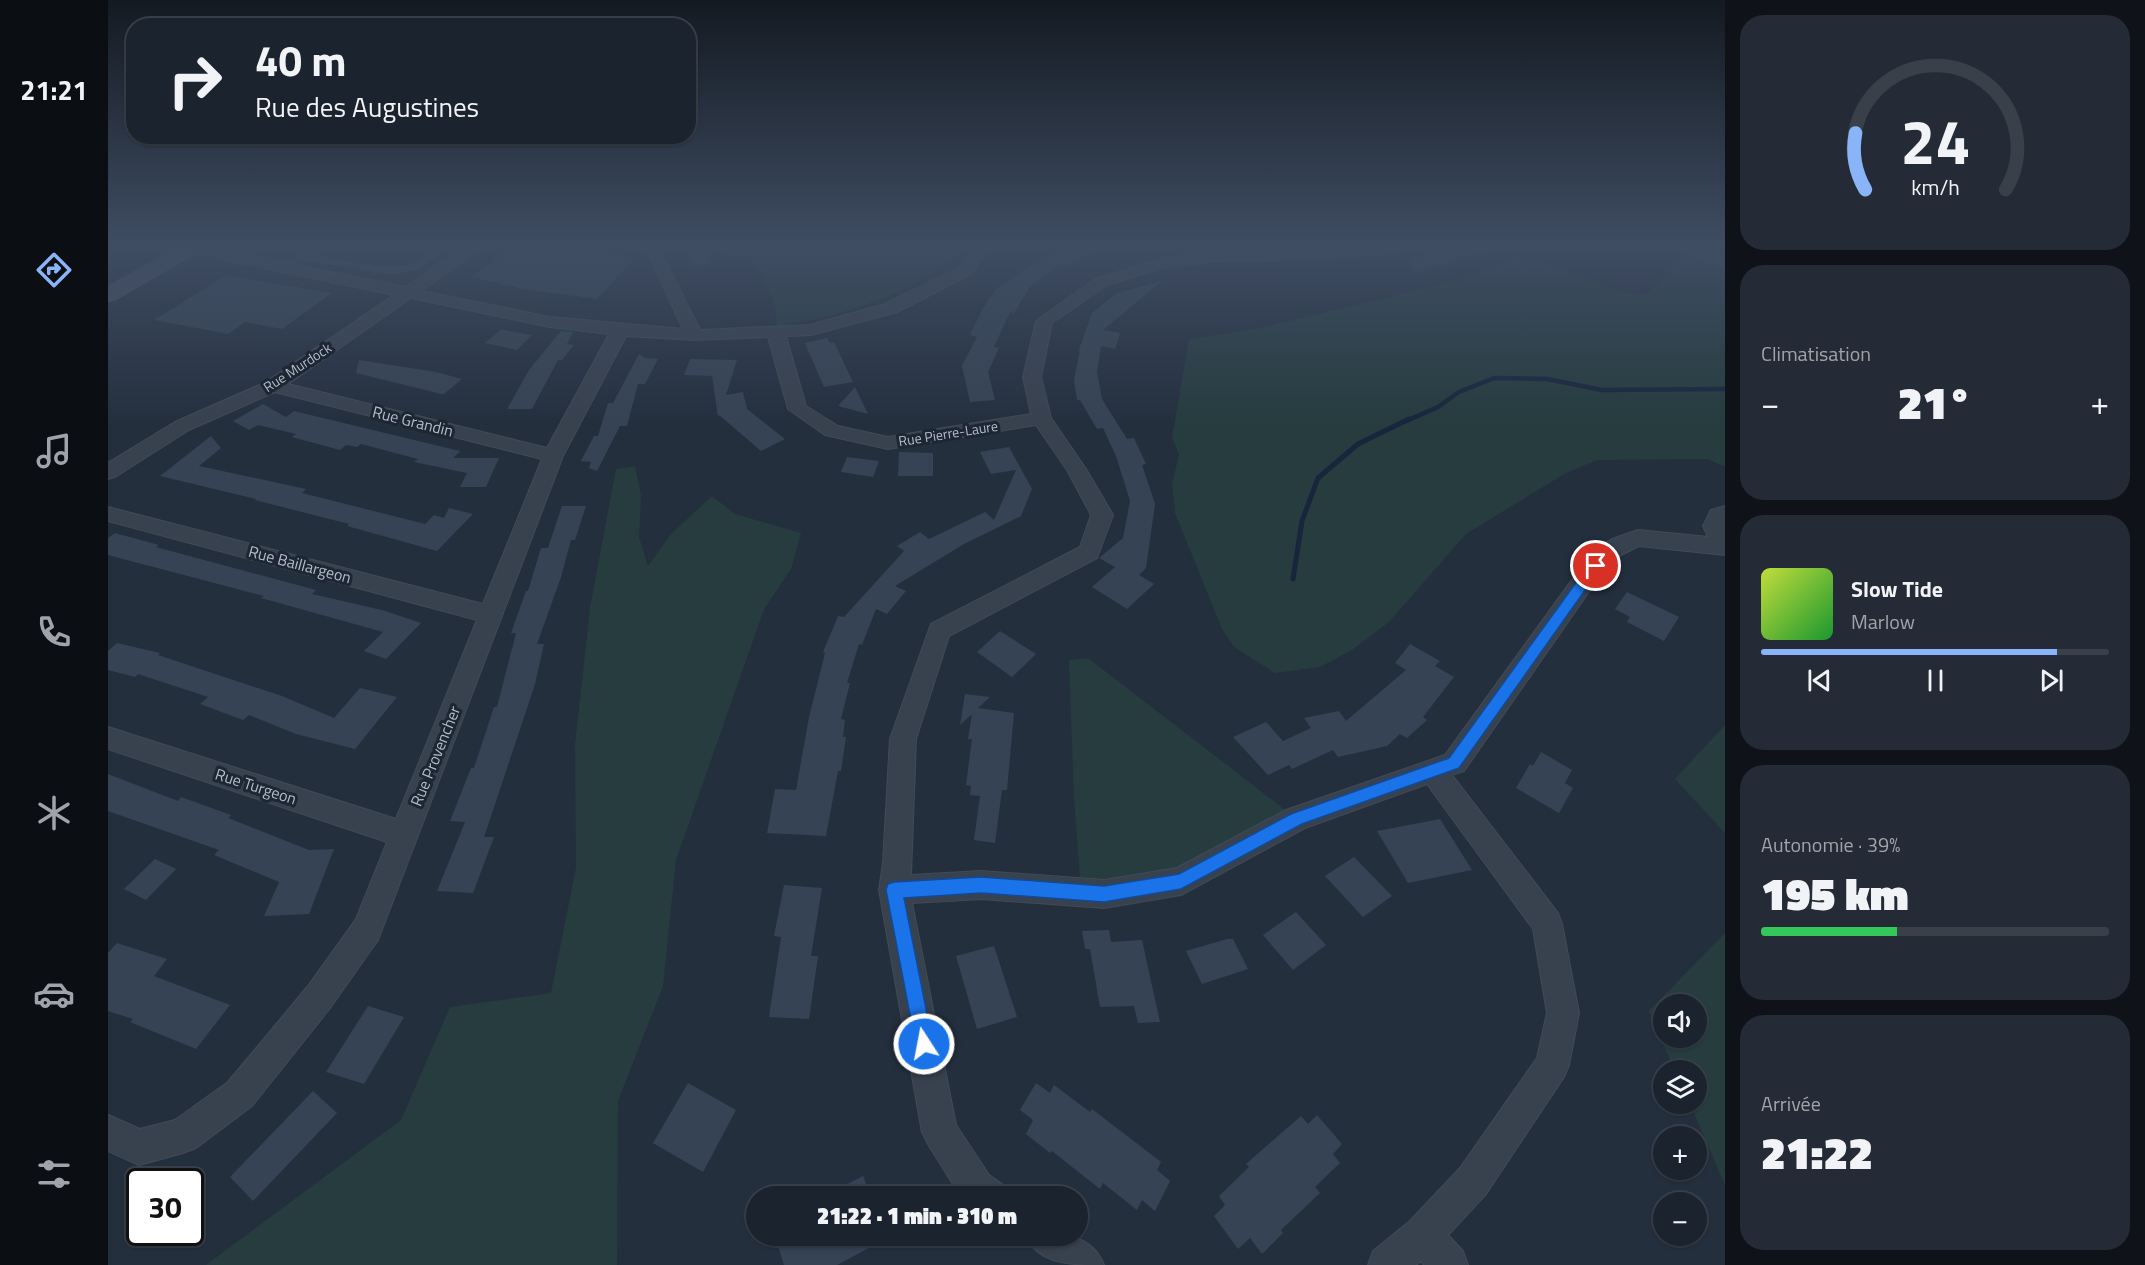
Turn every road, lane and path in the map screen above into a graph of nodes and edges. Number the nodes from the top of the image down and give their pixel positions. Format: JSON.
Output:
{"nodes":[{"id":1,"x":393,"y":304,"type":"edge"},
{"id":2,"x":462,"y":304,"type":"edge"},
{"id":3,"x":680,"y":304,"type":"edge"},
{"id":4,"x":899,"y":304,"type":"edge"},
{"id":5,"x":1069,"y":304,"type":"edge"},
{"id":6,"x":620,"y":330,"type":"junction"},
{"id":7,"x":776,"y":333,"type":"junction"},
{"id":8,"x":694,"y":334,"type":"junction"},
{"id":9,"x":273,"y":386,"type":"junction"},
{"id":10,"x":1041,"y":418,"type":"junction"},
{"id":11,"x":554,"y":456,"type":"junction"},
{"id":12,"x":108,"y":472,"type":"edge"},
{"id":13,"x":1725,"y":513,"type":"edge"},
{"id":14,"x":108,"y":514,"type":"edge"},
{"id":15,"x":1724,"y":546,"type":"edge"},
{"id":16,"x":491,"y":615,"type":"junction"},
{"id":17,"x":108,"y":738,"type":"edge"},
{"id":18,"x":1432,"y":771,"type":"junction"},
{"id":19,"x":404,"y":835,"type":"junction"},
{"id":20,"x":894,"y":890,"type":"junction"},
{"id":21,"x":108,"y":1133,"type":"edge"},
{"id":22,"x":975,"y":1186,"type":"edge"},
{"id":23,"x":1423,"y":1234,"type":"junction"},
{"id":24,"x":1058,"y":1246,"type":"edge"},
{"id":25,"x":1084,"y":1265,"type":"edge"},
{"id":26,"x":1387,"y":1265,"type":"edge"},
{"id":27,"x":1449,"y":1265,"type":"edge"}],
"edges":[{"from":1,"to":9,"type":"street","name":"Rue Murdock"},
{"from":2,"to":6,"type":"street"},
{"from":3,"to":8,"type":"street"},
{"from":4,"to":7,"type":"street"},
{"from":5,"to":10,"type":"street"},
{"from":6,"to":8,"type":"street"},
{"from":6,"to":11,"type":"street","name":"Rue Provencher"},
{"from":7,"to":8,"type":"street"},
{"from":7,"to":10,"type":"street","name":"Rue Pierre-Laure"},
{"from":9,"to":11,"type":"street","name":"Rue Grandin"},
{"from":9,"to":12,"type":"street","name":"Rue Murdock"},
{"from":10,"to":20,"type":"street"},
{"from":11,"to":16,"type":"street","name":"Rue Provencher"},
{"from":13,"to":15,"type":"street"},
{"from":14,"to":16,"type":"street","name":"Rue Baillargeon"},
{"from":15,"to":18,"type":"street"},
{"from":16,"to":19,"type":"street","name":"Rue Provencher"},
{"from":17,"to":19,"type":"street","name":"Rue Turgeon"},
{"from":18,"to":20,"type":"street"},
{"from":18,"to":23,"type":"street"},
{"from":19,"to":21,"type":"street","name":"Rue Provencher"},
{"from":20,"to":22,"type":"street"},
{"from":23,"to":26,"type":"street"},
{"from":23,"to":27,"type":"street"},
{"from":24,"to":25,"type":"street"}]}
